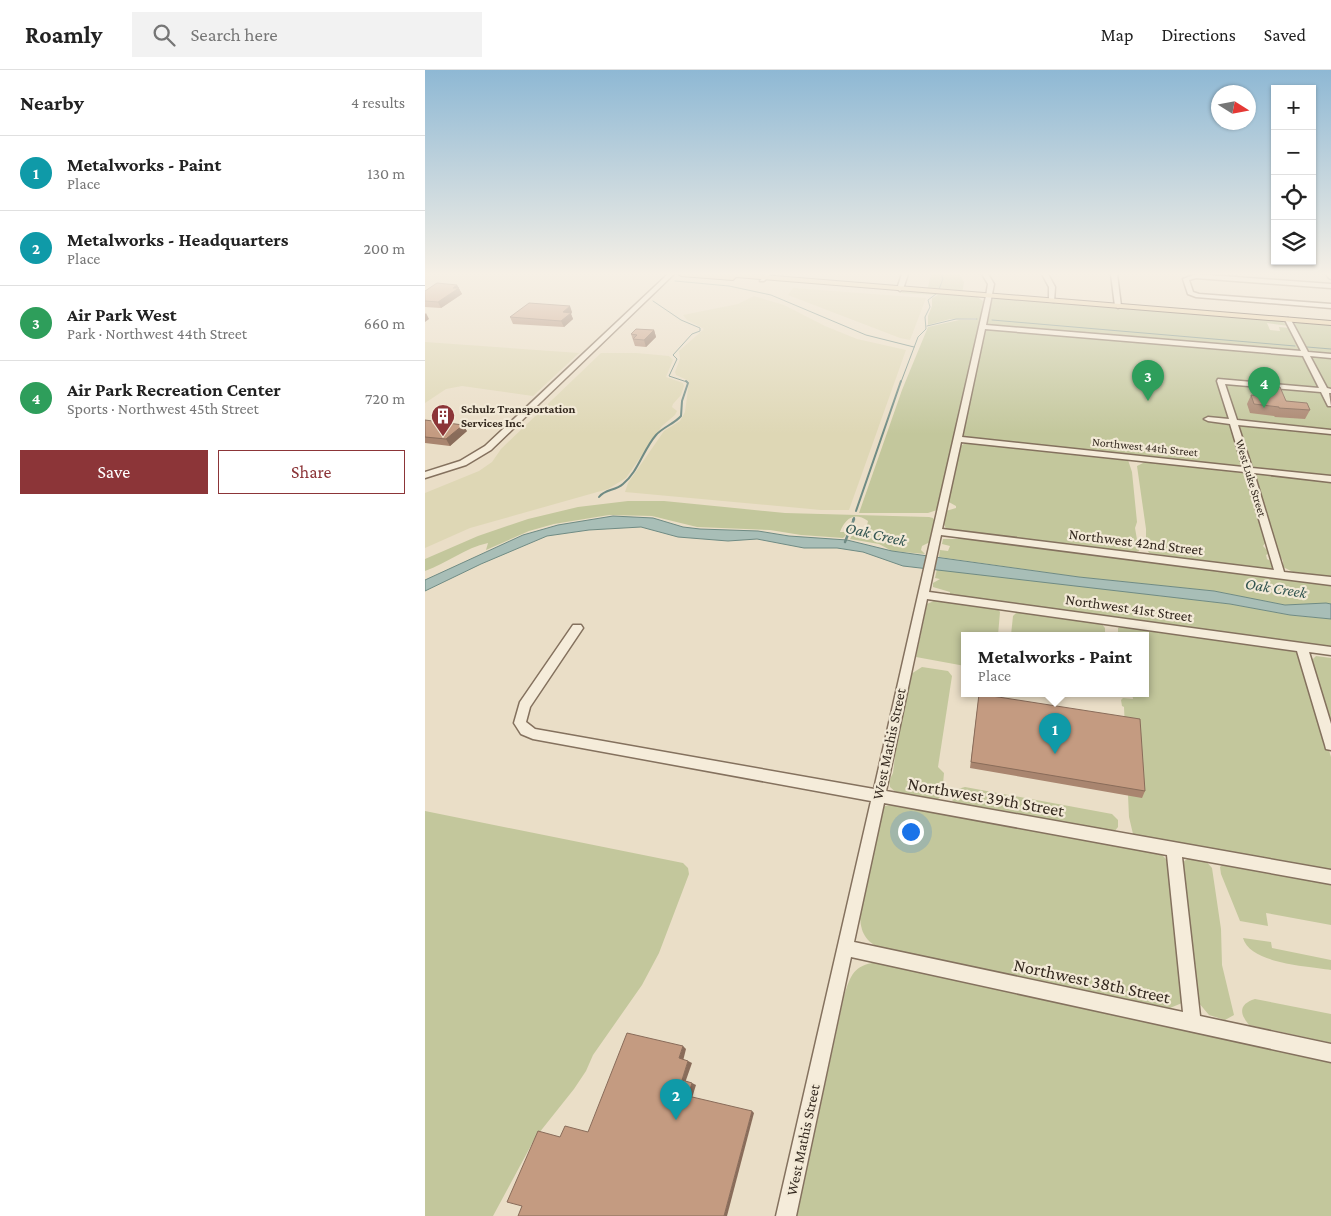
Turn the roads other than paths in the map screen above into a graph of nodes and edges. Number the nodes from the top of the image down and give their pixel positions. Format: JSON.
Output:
{"nodes":[{"id":1,"x":614,"y":327,"type":"edge"},
{"id":2,"x":981,"y":327,"type":"edge"},
{"id":3,"x":987,"y":327,"type":"edge"},
{"id":4,"x":1293,"y":327,"type":"edge"},
{"id":5,"x":1305,"y":354,"type":"junction"},
{"id":6,"x":1331,"y":356,"type":"edge"},
{"id":7,"x":1327,"y":391,"type":"edge"},
{"id":8,"x":1331,"y":404,"type":"edge"},
{"id":9,"x":1208,"y":419,"type":"dead end"},
{"id":10,"x":1234,"y":422,"type":"junction"},
{"id":11,"x":1331,"y":432,"type":"edge"},
{"id":12,"x":957,"y":439,"type":"junction"},
{"id":13,"x":1249,"y":470,"type":"junction"},
{"id":14,"x":425,"y":475,"type":"edge"},
{"id":15,"x":1331,"y":479,"type":"edge"},
{"id":16,"x":937,"y":531,"type":"junction"},
{"id":17,"x":1280,"y":574,"type":"junction"},
{"id":18,"x":1331,"y":581,"type":"edge"},
{"id":19,"x":924,"y":588,"type":"junction"},
{"id":20,"x":577,"y":628,"type":"dead end"},
{"id":21,"x":1302,"y":647,"type":"junction"},
{"id":22,"x":1331,"y":651,"type":"edge"},
{"id":23,"x":1331,"y":745,"type":"edge"},
{"id":24,"x":878,"y":797,"type":"junction"},
{"id":25,"x":1174,"y":849,"type":"junction"},
{"id":26,"x":1331,"y":877,"type":"edge"},
{"id":27,"x":845,"y":948,"type":"junction"},
{"id":28,"x":1192,"y":1023,"type":"junction"},
{"id":29,"x":1331,"y":1053,"type":"edge"},
{"id":30,"x":786,"y":1216,"type":"edge"}],
"edges":[{"from":1,"to":14,"type":"street"},
{"from":2,"to":12,"type":"street","name":"West Mathis Street"},
{"from":3,"to":5,"type":"street"},
{"from":4,"to":5,"type":"street"},
{"from":5,"to":6,"type":"street"},
{"from":5,"to":7,"type":"street"},
{"from":7,"to":8,"type":"street"},
{"from":7,"to":10,"type":"street","name":"West Luke Street"},
{"from":9,"to":10,"type":"street"},
{"from":10,"to":11,"type":"street"},
{"from":10,"to":13,"type":"street","name":"West Luke Street"},
{"from":12,"to":13,"type":"street","name":"Northwest 44th Street"},
{"from":12,"to":16,"type":"street","name":"West Mathis Street"},
{"from":13,"to":15,"type":"street","name":"Northwest 44th Street"},
{"from":13,"to":17,"type":"street","name":"West Luke Street"},
{"from":16,"to":17,"type":"street","name":"Northwest 42nd Street"},
{"from":16,"to":19,"type":"street","name":"West Mathis Street"},
{"from":17,"to":18,"type":"street","name":"Northwest 42nd Street"},
{"from":19,"to":21,"type":"street","name":"Northwest 41st Street"},
{"from":19,"to":24,"type":"street","name":"West Mathis Street"},
{"from":20,"to":24,"type":"street","name":"Northwest 39th Street"},
{"from":21,"to":22,"type":"street","name":"Northwest 41st Street"},
{"from":21,"to":23,"type":"street"},
{"from":24,"to":25,"type":"street","name":"Northwest 39th Street"},
{"from":24,"to":27,"type":"street","name":"West Mathis Street"},
{"from":25,"to":26,"type":"street","name":"Northwest 39th Street"},
{"from":25,"to":28,"type":"street"},
{"from":27,"to":28,"type":"street","name":"Northwest 38th Street"},
{"from":27,"to":30,"type":"street","name":"West Mathis Street"},
{"from":28,"to":29,"type":"street","name":"Northwest 38th Street"}]}
